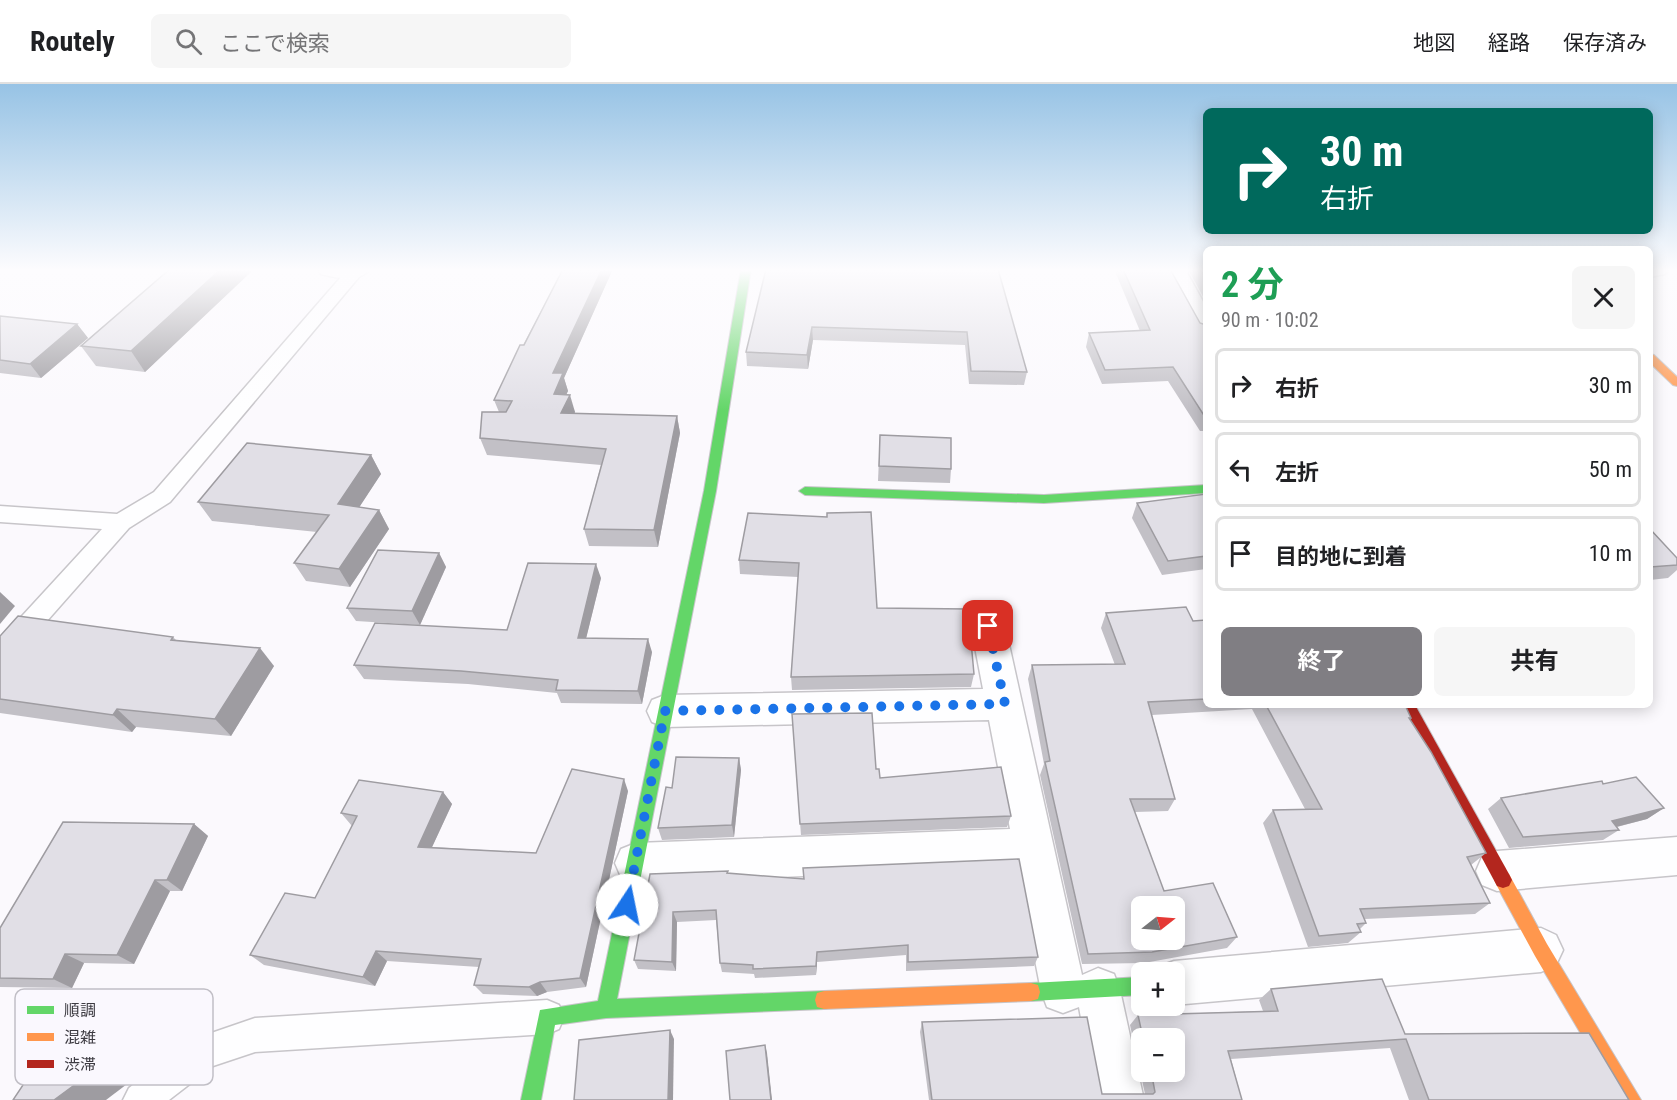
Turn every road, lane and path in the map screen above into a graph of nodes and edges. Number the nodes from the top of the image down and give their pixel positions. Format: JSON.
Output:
{"nodes":[{"id":1,"x":317,"y":316,"type":"edge"},
{"id":2,"x":738,"y":316,"type":"edge"},
{"id":3,"x":1653,"y":360,"type":"edge"},
{"id":4,"x":1677,"y":383,"type":"edge"},
{"id":5,"x":1203,"y":489,"type":"edge"},
{"id":6,"x":805,"y":491,"type":"dead end"},
{"id":7,"x":0,"y":514,"type":"edge"},
{"id":8,"x":121,"y":522,"type":"junction"},
{"id":9,"x":988,"y":626,"type":"dead end"},
{"id":10,"x":0,"y":657,"type":"edge"},
{"id":11,"x":1005,"y":704,"type":"junction"},
{"id":12,"x":1409,"y":708,"type":"edge"},
{"id":13,"x":665,"y":711,"type":"junction"},
{"id":14,"x":1034,"y":847,"type":"junction"},
{"id":15,"x":1677,"y":856,"type":"edge"},
{"id":16,"x":636,"y":863,"type":"junction"},
{"id":17,"x":1497,"y":871,"type":"junction"},
{"id":18,"x":1541,"y":950,"type":"junction"},
{"id":19,"x":1185,"y":982,"type":"edge"},
{"id":20,"x":1131,"y":987,"type":"edge"},
{"id":21,"x":1081,"y":991,"type":"junction"},
{"id":22,"x":606,"y":1009,"type":"junction"},
{"id":23,"x":547,"y":1017,"type":"junction"},
{"id":24,"x":213,"y":1049,"type":"edge"},
{"id":25,"x":160,"y":1085,"type":"edge"},
{"id":26,"x":141,"y":1100,"type":"edge"},
{"id":27,"x":531,"y":1100,"type":"edge"},
{"id":28,"x":1120,"y":1100,"type":"edge"},
{"id":29,"x":1631,"y":1100,"type":"edge"}],
"edges":[{"from":1,"to":8,"type":"lane"},
{"from":2,"to":13,"type":"street"},
{"from":3,"to":4,"type":"street"},
{"from":5,"to":6,"type":"street"},
{"from":7,"to":8,"type":"lane"},
{"from":8,"to":10,"type":"lane"},
{"from":9,"to":11,"type":"street"},
{"from":11,"to":13,"type":"street"},
{"from":11,"to":14,"type":"street"},
{"from":12,"to":17,"type":"street"},
{"from":13,"to":16,"type":"street"},
{"from":14,"to":16,"type":"street"},
{"from":14,"to":21,"type":"street"},
{"from":15,"to":17,"type":"street"},
{"from":16,"to":22,"type":"street"},
{"from":17,"to":18,"type":"street"},
{"from":18,"to":19,"type":"street"},
{"from":18,"to":29,"type":"street"},
{"from":20,"to":21,"type":"street"},
{"from":21,"to":22,"type":"street"},
{"from":21,"to":28,"type":"street"},
{"from":22,"to":23,"type":"street"},
{"from":23,"to":24,"type":"lane"},
{"from":23,"to":27,"type":"street"},
{"from":25,"to":26,"type":"lane"}]}
